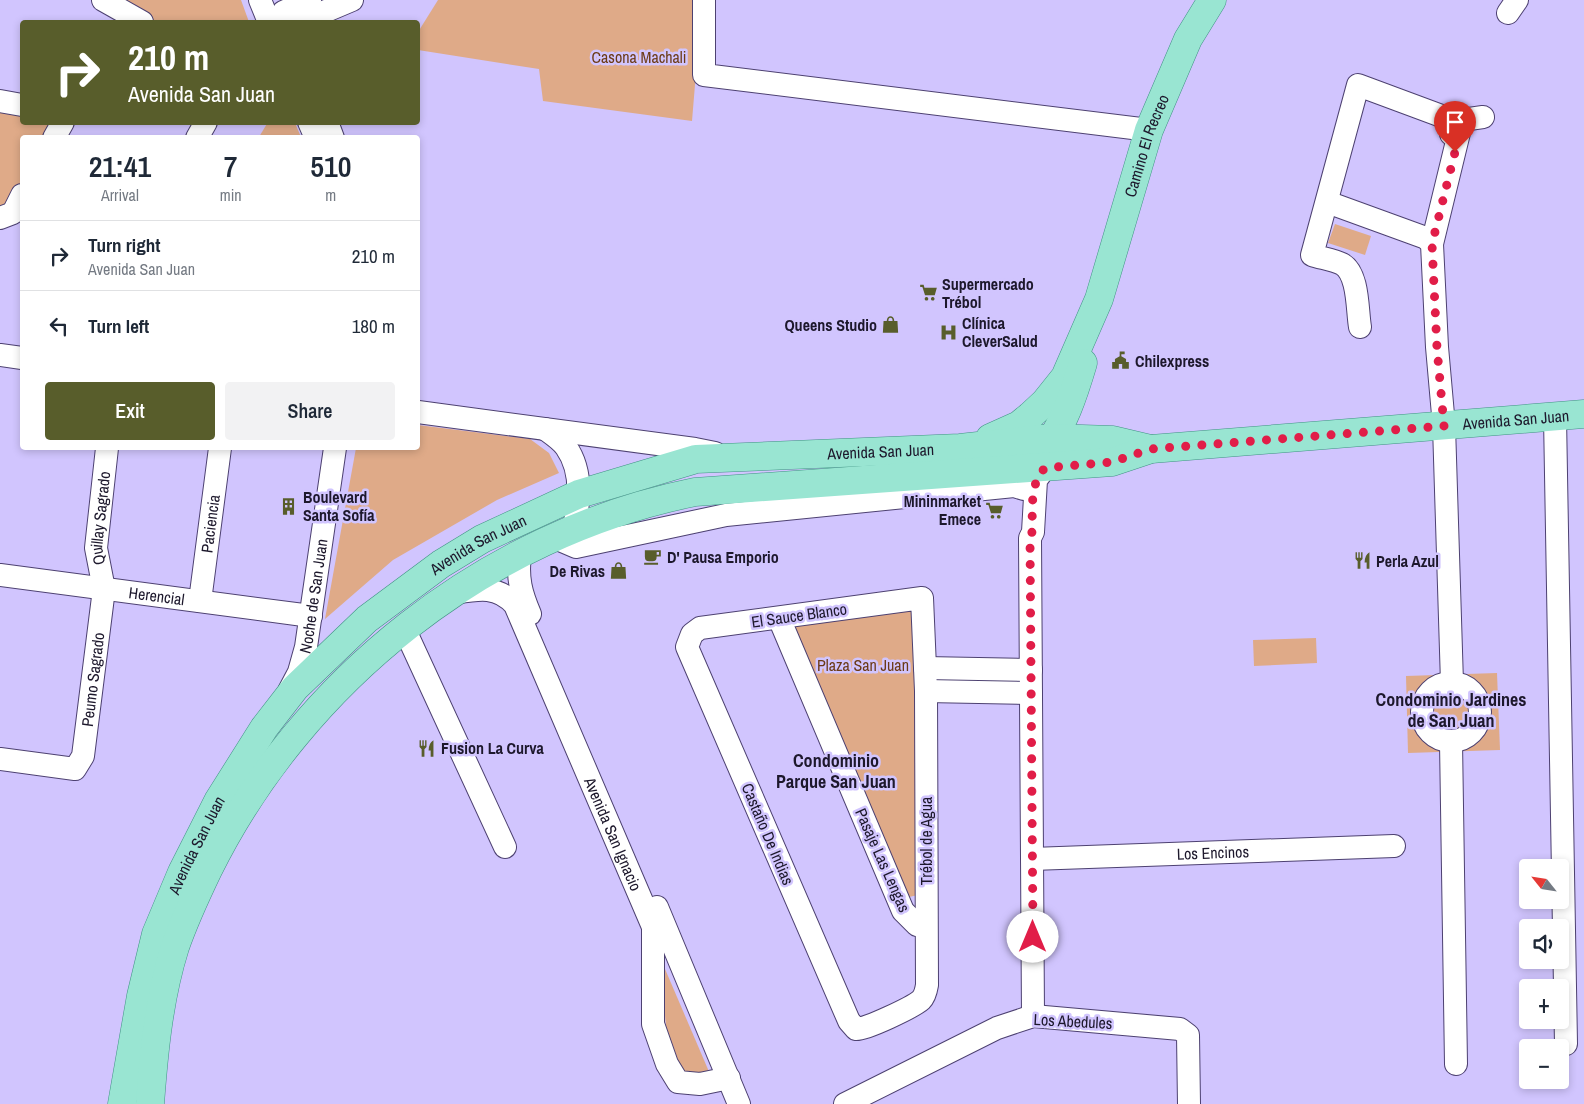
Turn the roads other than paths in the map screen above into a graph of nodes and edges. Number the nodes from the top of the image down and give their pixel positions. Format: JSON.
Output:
{"nodes":[{"id":1,"x":104,"y":0,"type":"edge"},
{"id":2,"x":260,"y":0,"type":"edge"},
{"id":3,"x":310,"y":0,"type":"edge"},
{"id":4,"x":352,"y":0,"type":"edge"},
{"id":5,"x":704,"y":0,"type":"edge"},
{"id":6,"x":1212,"y":0,"type":"edge"},
{"id":7,"x":284,"y":16,"type":"edge"},
{"id":8,"x":139,"y":20,"type":"edge"},
{"id":9,"x":0,"y":101,"type":"edge"},
{"id":10,"x":20,"y":105,"type":"edge"},
{"id":11,"x":1483,"y":117,"type":"dead end"},
{"id":12,"x":1454,"y":121,"type":"junction"},
{"id":13,"x":1149,"y":130,"type":"junction"},
{"id":14,"x":20,"y":199,"type":"edge"},
{"id":15,"x":1327,"y":202,"type":"junction"},
{"id":16,"x":0,"y":218,"type":"edge"},
{"id":17,"x":1429,"y":241,"type":"junction"},
{"id":18,"x":1099,"y":299,"type":"junction"},
{"id":19,"x":1360,"y":327,"type":"dead end"},
{"id":20,"x":0,"y":355,"type":"edge"},
{"id":21,"x":20,"y":358,"type":"edge"},
{"id":22,"x":1071,"y":401,"type":"junction"},
{"id":23,"x":420,"y":412,"type":"edge"},
{"id":24,"x":1584,"y":414,"type":"edge"},
{"id":25,"x":1555,"y":416,"type":"junction"},
{"id":26,"x":1438,"y":426,"type":"junction"},
{"id":27,"x":546,"y":429,"type":"junction"},
{"id":28,"x":1052,"y":438,"type":"junction"},
{"id":29,"x":1113,"y":440,"type":"junction"},
{"id":30,"x":960,"y":448,"type":"junction"},
{"id":31,"x":1151,"y":449,"type":"junction"},
{"id":32,"x":107,"y":450,"type":"edge"},
{"id":33,"x":220,"y":450,"type":"edge"},
{"id":34,"x":336,"y":450,"type":"edge"},
{"id":35,"x":725,"y":456,"type":"junction"},
{"id":36,"x":1045,"y":468,"type":"junction"},
{"id":37,"x":1010,"y":477,"type":"junction"},
{"id":38,"x":579,"y":494,"type":"junction"},
{"id":39,"x":564,"y":534,"type":"junction"},
{"id":40,"x":1030,"y":538,"type":"junction"},
{"id":41,"x":520,"y":555,"type":"junction"},
{"id":42,"x":0,"y":575,"type":"edge"},
{"id":43,"x":104,"y":589,"type":"junction"},
{"id":44,"x":455,"y":593,"type":"junction"},
{"id":45,"x":922,"y":598,"type":"joint"},
{"id":46,"x":200,"y":601,"type":"junction"},
{"id":47,"x":311,"y":616,"type":"junction"},
{"id":48,"x":779,"y":618,"type":"junction"},
{"id":49,"x":404,"y":628,"type":"junction"},
{"id":50,"x":687,"y":647,"type":"joint"},
{"id":51,"x":925,"y":668,"type":"junction"},
{"id":52,"x":1031,"y":670,"type":"junction"},
{"id":53,"x":1452,"y":683,"type":"junction"},
{"id":54,"x":926,"y":691,"type":"junction"},
{"id":55,"x":1031,"y":693,"type":"junction"},
{"id":56,"x":279,"y":710,"type":"junction"},
{"id":57,"x":1451,"y":742,"type":"junction"},
{"id":58,"x":585,"y":754,"type":"junction"},
{"id":59,"x":0,"y":759,"type":"edge"},
{"id":60,"x":1394,"y":846,"type":"dead end"},
{"id":61,"x":505,"y":847,"type":"dead end"},
{"id":62,"x":1032,"y":858,"type":"junction"},
{"id":63,"x":658,"y":925,"type":"junction"},
{"id":64,"x":926,"y":927,"type":"junction"},
{"id":65,"x":1033,"y":1016,"type":"junction"},
{"id":66,"x":849,"y":1022,"type":"joint"},
{"id":67,"x":1566,"y":1039,"type":"edge"},
{"id":68,"x":1456,"y":1064,"type":"dead end"},
{"id":69,"x":729,"y":1078,"type":"junction"},
{"id":70,"x":122,"y":1104,"type":"edge"},
{"id":71,"x":150,"y":1104,"type":"edge"},
{"id":72,"x":739,"y":1104,"type":"edge"},
{"id":73,"x":845,"y":1104,"type":"edge"},
{"id":74,"x":1189,"y":1104,"type":"edge"}],
"edges":[{"from":1,"to":8,"type":"street"},
{"from":2,"to":7,"type":"street"},
{"from":3,"to":7,"type":"street"},
{"from":4,"to":7,"type":"street"},
{"from":5,"to":13,"type":"street"},
{"from":6,"to":13,"type":"main road","name":"Camino El Recreo"},
{"from":9,"to":10,"type":"street"},
{"from":11,"to":12,"type":"street"},
{"from":12,"to":15,"type":"street"},
{"from":12,"to":17,"type":"street"},
{"from":13,"to":18,"type":"main road","name":"Camino El Recreo"},
{"from":14,"to":16,"type":"street"},
{"from":15,"to":17,"type":"street"},
{"from":15,"to":19,"type":"street"},
{"from":17,"to":26,"type":"street"},
{"from":18,"to":22,"type":"main road","name":"Camino El Recreo"},
{"from":18,"to":30,"type":"main road","name":"Camino El Recreo"},
{"from":20,"to":21,"type":"street"},
{"from":22,"to":28,"type":"main road","name":"Camino El Recreo"},
{"from":22,"to":29,"type":"main road"},
{"from":23,"to":27,"type":"street"},
{"from":24,"to":25,"type":"main road","name":"Avenida San Juan"},
{"from":25,"to":26,"type":"main road","name":"Avenida San Juan"},
{"from":25,"to":67,"type":"street"},
{"from":26,"to":31,"type":"main road","name":"Avenida San Juan"},
{"from":26,"to":53,"type":"street"},
{"from":27,"to":35,"type":"street"},
{"from":27,"to":38,"type":"street"},
{"from":28,"to":29,"type":"main road","name":"Avenida San Juan"},
{"from":28,"to":30,"type":"main road","name":"Avenida San Juan"},
{"from":28,"to":37,"type":"main road","name":"Camino El Recreo"},
{"from":29,"to":31,"type":"main road","name":"Avenida San Juan"},
{"from":30,"to":35,"type":"main road","name":"Avenida San Juan"},
{"from":31,"to":36,"type":"main road","name":"Avenida San Juan"},
{"from":32,"to":43,"type":"street","name":"Quillay Sagrado"},
{"from":33,"to":46,"type":"street","name":"Paciencia"},
{"from":34,"to":47,"type":"street","name":"Noche de San Juan"},
{"from":35,"to":38,"type":"main road","name":"Avenida San Juan"},
{"from":36,"to":37,"type":"main road","name":"Avenida San Juan"},
{"from":36,"to":40,"type":"street"},
{"from":37,"to":39,"type":"main road","name":"Avenida San Juan"},
{"from":37,"to":39,"type":"street","name":"Avenida San Juan"},
{"from":37,"to":40,"type":"street"},
{"from":38,"to":39,"type":"street"},
{"from":38,"to":56,"type":"main road","name":"Avenida San Juan"},
{"from":39,"to":41,"type":"main road","name":"Avenida San Juan"},
{"from":40,"to":52,"type":"street"},
{"from":41,"to":44,"type":"main road","name":"Avenida San Juan"},
{"from":41,"to":58,"type":"street","name":"Avenida San Ignacio"},
{"from":42,"to":43,"type":"street","name":"Herencial"},
{"from":43,"to":46,"type":"street","name":"Herencial"},
{"from":43,"to":59,"type":"street","name":"Peumo Sagrado"},
{"from":44,"to":49,"type":"main road","name":"Avenida San Juan"},
{"from":44,"to":58,"type":"street","name":"Avenida San Ignacio"},
{"from":45,"to":48,"type":"street","name":"El Sauce Blanco"},
{"from":45,"to":51,"type":"street","name":"Trébol de Agua"},
{"from":46,"to":47,"type":"street","name":"Herencial"},
{"from":47,"to":56,"type":"street","name":"Noche de San Juan"},
{"from":48,"to":50,"type":"street","name":"El Sauce Blanco"},
{"from":48,"to":64,"type":"street","name":"Pasaje Las Lengas"},
{"from":49,"to":61,"type":"street"},
{"from":49,"to":71,"type":"main road","name":"Avenida San Juan"},
{"from":50,"to":66,"type":"street","name":"Castaño De Indias"},
{"from":51,"to":52,"type":"street"},
{"from":51,"to":54,"type":"street","name":"Trébol de Agua"},
{"from":52,"to":55,"type":"street"},
{"from":53,"to":57,"type":"street"},
{"from":53,"to":57,"type":"street"},
{"from":54,"to":55,"type":"street"},
{"from":54,"to":64,"type":"street","name":"Trébol de Agua"},
{"from":55,"to":62,"type":"street"},
{"from":56,"to":70,"type":"main road","name":"Avenida San Juan"},
{"from":57,"to":68,"type":"street"},
{"from":58,"to":63,"type":"street","name":"Avenida San Ignacio"},
{"from":60,"to":62,"type":"street","name":"Los Encinos"},
{"from":62,"to":65,"type":"street"},
{"from":63,"to":69,"type":"street","name":"Avenida San Ignacio"},
{"from":63,"to":69,"type":"street","name":"Avenida San Ignacio"},
{"from":64,"to":66,"type":"street","name":"Trébol de Agua"},
{"from":65,"to":73,"type":"street","name":"Los Abedules"},
{"from":65,"to":74,"type":"street","name":"Los Abedules"},
{"from":69,"to":72,"type":"street","name":"Avenida San Ignacio"}]}
